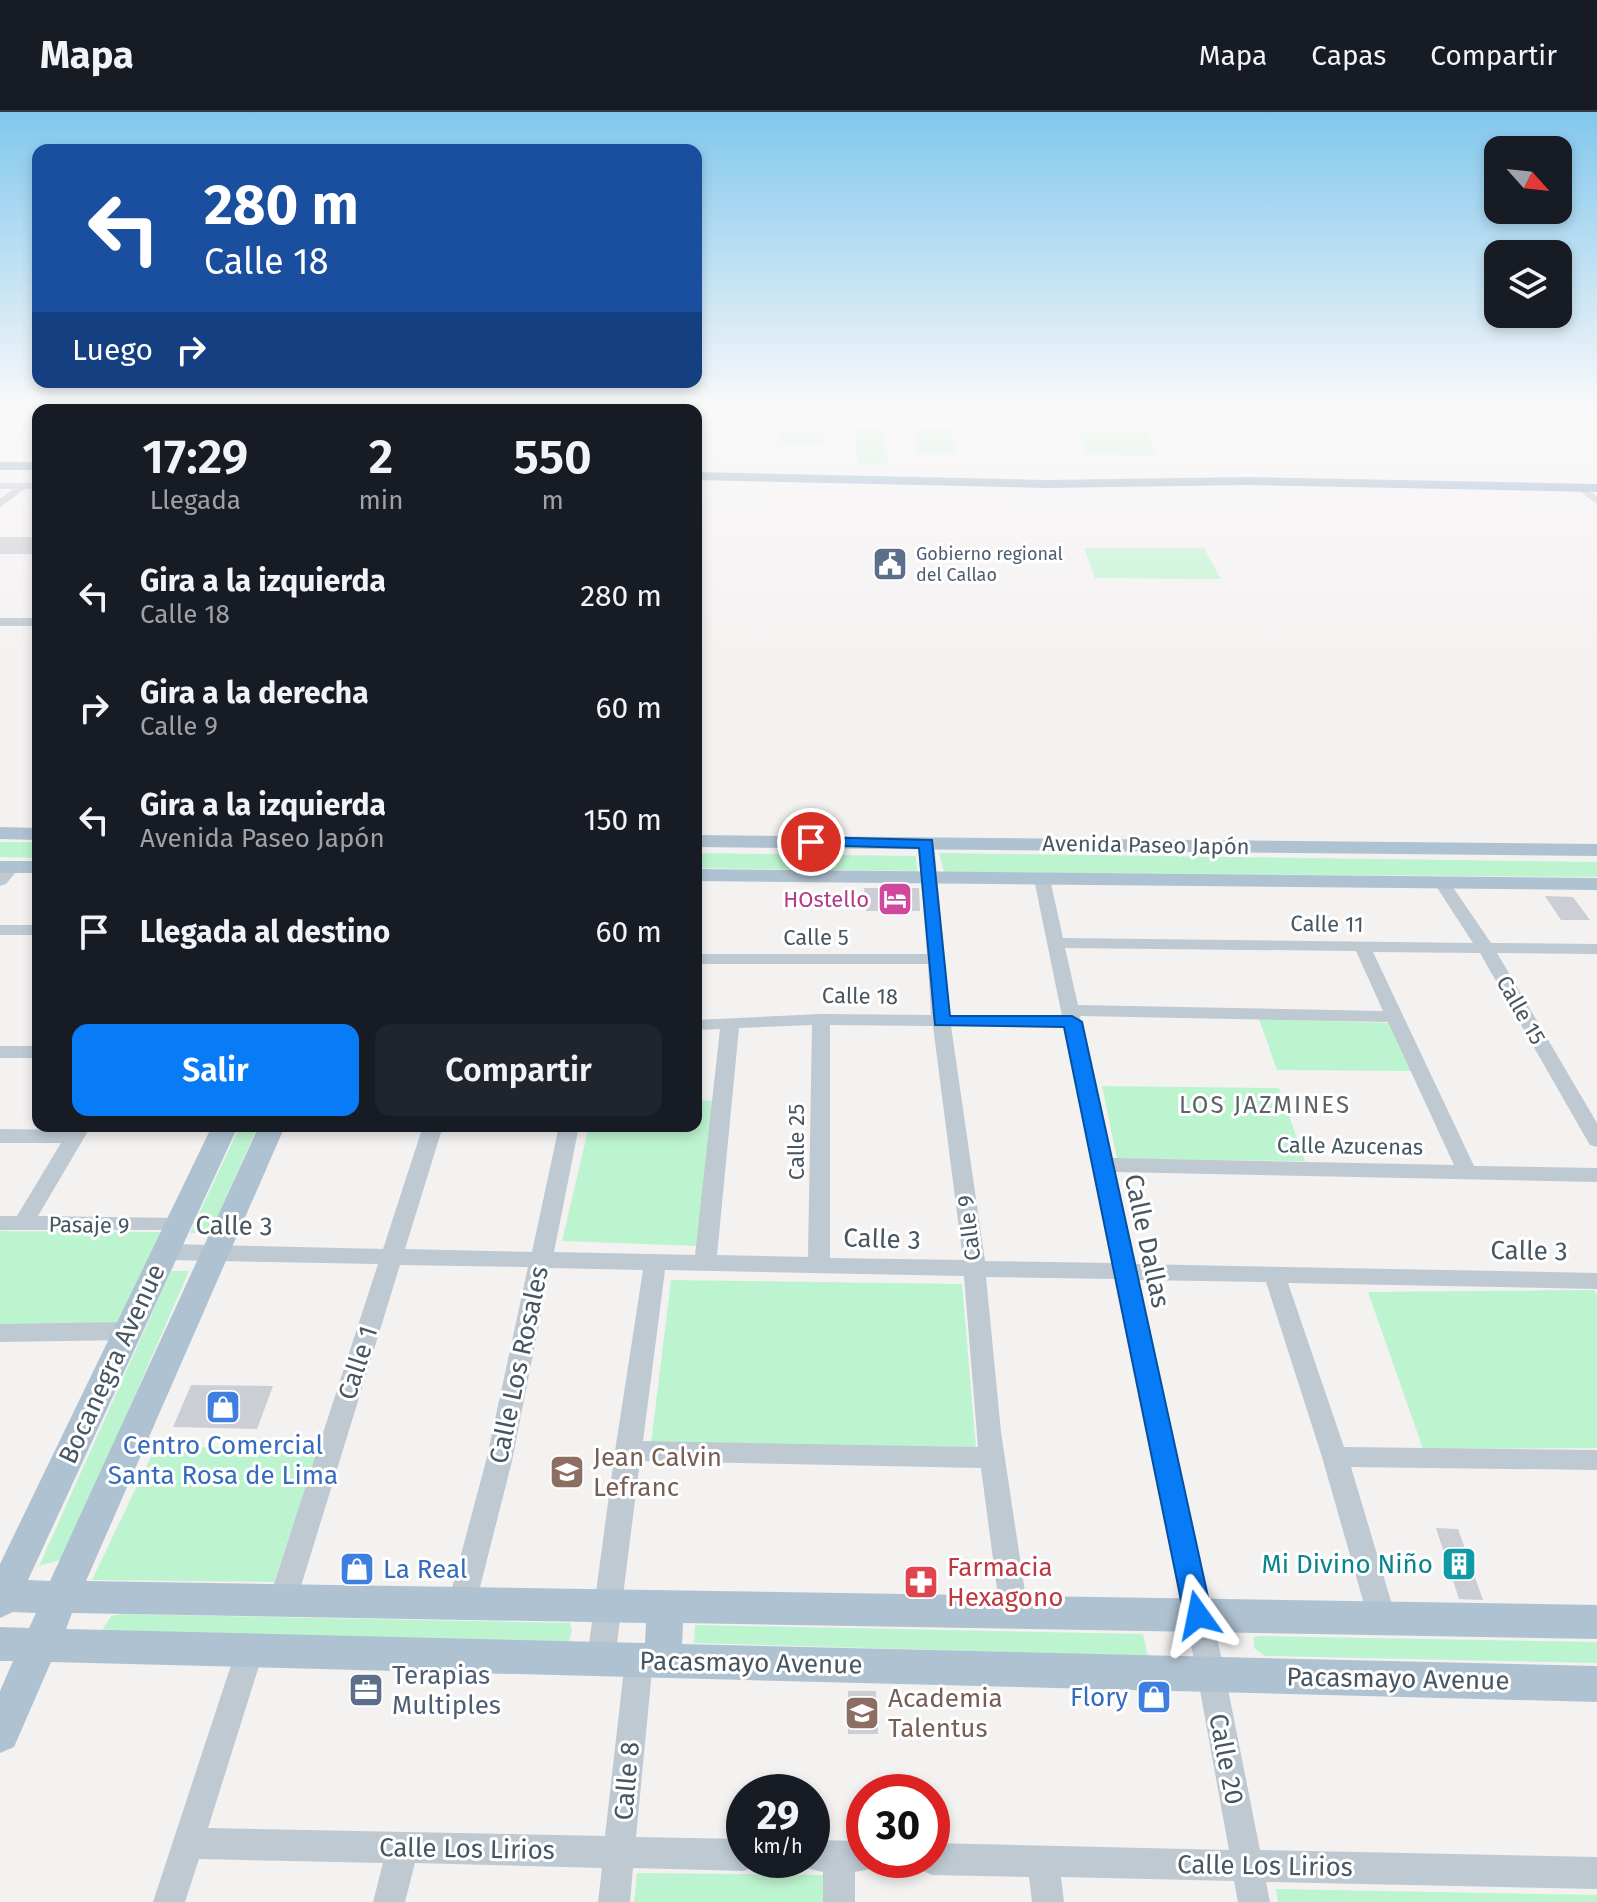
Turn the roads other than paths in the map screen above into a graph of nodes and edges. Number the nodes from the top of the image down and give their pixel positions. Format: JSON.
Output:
{"nodes":[{"id":1,"x":0,"y":622,"type":"edge"},
{"id":2,"x":32,"y":622,"type":"edge"},
{"id":3,"x":0,"y":833,"type":"edge"},
{"id":4,"x":32,"y":834,"type":"edge"},
{"id":5,"x":702,"y":841,"type":"edge"},
{"id":6,"x":926,"y":843,"type":"junction"},
{"id":7,"x":1597,"y":850,"type":"edge"},
{"id":8,"x":32,"y":868,"type":"edge"},
{"id":9,"x":4,"y":872,"type":"edge"},
{"id":10,"x":702,"y":875,"type":"edge"},
{"id":11,"x":930,"y":877,"type":"junction"},
{"id":12,"x":1042,"y":879,"type":"junction"},
{"id":13,"x":1442,"y":883,"type":"junction"},
{"id":14,"x":1597,"y":884,"type":"edge"},
{"id":15,"x":0,"y":930,"type":"edge"},
{"id":16,"x":32,"y":930,"type":"edge"},
{"id":17,"x":1056,"y":943,"type":"junction"},
{"id":18,"x":1362,"y":946,"type":"junction"},
{"id":19,"x":1485,"y":947,"type":"junction"},
{"id":20,"x":1597,"y":949,"type":"edge"},
{"id":21,"x":702,"y":959,"type":"edge"},
{"id":22,"x":937,"y":959,"type":"junction"},
{"id":23,"x":1071,"y":1016,"type":"junction"},
{"id":24,"x":1394,"y":1017,"type":"junction"},
{"id":25,"x":821,"y":1019,"type":"junction"},
{"id":26,"x":941,"y":1021,"type":"junction"},
{"id":27,"x":730,"y":1023,"type":"junction"},
{"id":28,"x":702,"y":1025,"type":"edge"},
{"id":29,"x":0,"y":1052,"type":"edge"},
{"id":30,"x":32,"y":1052,"type":"edge"},
{"id":31,"x":62,"y":1132,"type":"edge"},
{"id":32,"x":77,"y":1132,"type":"edge"},
{"id":33,"x":222,"y":1132,"type":"edge"},
{"id":34,"x":269,"y":1132,"type":"edge"},
{"id":35,"x":431,"y":1132,"type":"edge"},
{"id":36,"x":568,"y":1132,"type":"edge"},
{"id":37,"x":0,"y":1136,"type":"edge"},
{"id":38,"x":1597,"y":1140,"type":"edge"},
{"id":39,"x":1103,"y":1165,"type":"junction"},
{"id":40,"x":1467,"y":1172,"type":"junction"},
{"id":41,"x":1597,"y":1175,"type":"edge"},
{"id":42,"x":0,"y":1223,"type":"edge"},
{"id":43,"x":23,"y":1224,"type":"junction"},
{"id":44,"x":171,"y":1239,"type":"junction"},
{"id":45,"x":214,"y":1254,"type":"junction"},
{"id":46,"x":392,"y":1257,"type":"junction"},
{"id":47,"x":542,"y":1260,"type":"junction"},
{"id":48,"x":655,"y":1262,"type":"junction"},
{"id":49,"x":705,"y":1263,"type":"junction"},
{"id":50,"x":819,"y":1265,"type":"junction"},
{"id":51,"x":975,"y":1270,"type":"junction"},
{"id":52,"x":1125,"y":1271,"type":"junction"},
{"id":53,"x":1274,"y":1274,"type":"junction"},
{"id":54,"x":1597,"y":1281,"type":"edge"},
{"id":55,"x":128,"y":1331,"type":"junction"},
{"id":56,"x":0,"y":1333,"type":"edge"},
{"id":57,"x":627,"y":1451,"type":"junction"},
{"id":58,"x":1335,"y":1457,"type":"junction"},
{"id":59,"x":993,"y":1458,"type":"junction"},
{"id":60,"x":1597,"y":1460,"type":"edge"},
{"id":61,"x":59,"y":1596,"type":"junction"},
{"id":62,"x":1,"y":1598,"type":"edge"},
{"id":63,"x":283,"y":1599,"type":"junction"},
{"id":64,"x":462,"y":1603,"type":"junction"},
{"id":65,"x":606,"y":1606,"type":"junction"},
{"id":66,"x":666,"y":1606,"type":"junction"},
{"id":67,"x":1014,"y":1612,"type":"junction"},
{"id":68,"x":1198,"y":1615,"type":"junction"},
{"id":69,"x":1382,"y":1618,"type":"junction"},
{"id":70,"x":1597,"y":1622,"type":"edge"},
{"id":71,"x":0,"y":1644,"type":"edge"},
{"id":72,"x":40,"y":1644,"type":"junction"},
{"id":73,"x":250,"y":1650,"type":"junction"},
{"id":74,"x":601,"y":1659,"type":"junction"},
{"id":75,"x":650,"y":1660,"type":"junction"},
{"id":76,"x":1211,"y":1674,"type":"junction"},
{"id":77,"x":1597,"y":1684,"type":"edge"},
{"id":78,"x":0,"y":1734,"type":"edge"},
{"id":79,"x":189,"y":1843,"type":"junction"},
{"id":80,"x":403,"y":1848,"type":"junction"},
{"id":81,"x":621,"y":1852,"type":"junction"},
{"id":82,"x":726,"y":1855,"type":"edge"},
{"id":83,"x":838,"y":1857,"type":"edge"},
{"id":84,"x":950,"y":1859,"type":"edge"},
{"id":85,"x":1043,"y":1861,"type":"junction"},
{"id":86,"x":1246,"y":1865,"type":"junction"},
{"id":87,"x":1597,"y":1873,"type":"edge"},
{"id":88,"x":169,"y":1902,"type":"edge"},
{"id":89,"x":389,"y":1902,"type":"edge"},
{"id":90,"x":614,"y":1902,"type":"edge"},
{"id":91,"x":839,"y":1902,"type":"edge"},
{"id":92,"x":1048,"y":1902,"type":"edge"},
{"id":93,"x":1254,"y":1902,"type":"edge"}],
"edges":[{"from":1,"to":2,"type":"street"},
{"from":3,"to":4,"type":"main road"},
{"from":5,"to":6,"type":"main road","name":"Avenida Paseo Japón"},
{"from":6,"to":7,"type":"main road","name":"Avenida Paseo Japón"},
{"from":6,"to":11,"type":"street","name":"Calle 9"},
{"from":8,"to":9,"type":"main road"},
{"from":10,"to":11,"type":"main road","name":"Avenida Paseo Japón"},
{"from":11,"to":12,"type":"main road","name":"Avenida Paseo Japón"},
{"from":11,"to":22,"type":"street","name":"Calle 9"},
{"from":12,"to":13,"type":"main road","name":"Avenida Paseo Japón"},
{"from":12,"to":17,"type":"street","name":"Calle Dallas"},
{"from":13,"to":14,"type":"main road","name":"Avenida Paseo Japón"},
{"from":13,"to":19,"type":"street","name":"Calle 15"},
{"from":15,"to":16,"type":"street"},
{"from":17,"to":18,"type":"street","name":"Calle 11"},
{"from":17,"to":23,"type":"street","name":"Calle Dallas"},
{"from":18,"to":19,"type":"street","name":"Calle 11"},
{"from":18,"to":24,"type":"street"},
{"from":19,"to":20,"type":"street","name":"Calle 11"},
{"from":19,"to":38,"type":"street","name":"Calle 15"},
{"from":21,"to":22,"type":"street","name":"Calle 5"},
{"from":22,"to":26,"type":"street","name":"Calle 9"},
{"from":23,"to":24,"type":"street","name":"Calle 18"},
{"from":23,"to":26,"type":"street","name":"Calle 18"},
{"from":23,"to":39,"type":"street","name":"Calle Dallas"},
{"from":24,"to":40,"type":"street"},
{"from":25,"to":26,"type":"street","name":"Calle 18"},
{"from":25,"to":27,"type":"street","name":"Calle 18"},
{"from":25,"to":50,"type":"street","name":"Calle 25"},
{"from":26,"to":51,"type":"street","name":"Calle 9"},
{"from":27,"to":28,"type":"street","name":"Calle 18"},
{"from":27,"to":49,"type":"street"},
{"from":29,"to":30,"type":"street"},
{"from":31,"to":37,"type":"street"},
{"from":32,"to":43,"type":"street"},
{"from":33,"to":44,"type":"main road","name":"Bocanegra Avenue"},
{"from":34,"to":45,"type":"main road","name":"Bocanegra Avenue"},
{"from":35,"to":46,"type":"street","name":"Calle 1"},
{"from":36,"to":47,"type":"street","name":"Calle Los Rosales"},
{"from":39,"to":40,"type":"street","name":"Calle Azucenas"},
{"from":39,"to":52,"type":"street","name":"Calle Dallas"},
{"from":40,"to":41,"type":"street","name":"Calle Azucenas"},
{"from":42,"to":43,"type":"street","name":"Pasaje 9"},
{"from":43,"to":44,"type":"street","name":"Pasaje 9"},
{"from":44,"to":45,"type":"street","name":"Calle 3"},
{"from":44,"to":55,"type":"main road","name":"Bocanegra Avenue"},
{"from":45,"to":46,"type":"street","name":"Calle 3"},
{"from":45,"to":61,"type":"main road","name":"Bocanegra Avenue"},
{"from":46,"to":47,"type":"street","name":"Calle 3"},
{"from":46,"to":63,"type":"street","name":"Calle 1"},
{"from":47,"to":48,"type":"street","name":"Calle 3"},
{"from":47,"to":64,"type":"street","name":"Calle Los Rosales"},
{"from":48,"to":49,"type":"street","name":"Calle 3"},
{"from":48,"to":57,"type":"street"},
{"from":49,"to":50,"type":"street","name":"Calle 3"},
{"from":50,"to":51,"type":"street","name":"Calle 3"},
{"from":51,"to":52,"type":"street","name":"Calle 3"},
{"from":51,"to":59,"type":"street","name":"Calle 9"},
{"from":52,"to":53,"type":"street","name":"Calle 3"},
{"from":52,"to":68,"type":"street","name":"Calle Dallas"},
{"from":53,"to":54,"type":"street","name":"Calle 3"},
{"from":53,"to":58,"type":"street"},
{"from":55,"to":56,"type":"street"},
{"from":55,"to":62,"type":"main road","name":"Bocanegra Avenue"},
{"from":57,"to":59,"type":"street"},
{"from":57,"to":65,"type":"street"},
{"from":58,"to":60,"type":"street"},
{"from":58,"to":69,"type":"street"},
{"from":59,"to":67,"type":"street","name":"Calle 9"},
{"from":61,"to":62,"type":"main road"},
{"from":61,"to":63,"type":"main road"},
{"from":61,"to":72,"type":"main road","name":"Bocanegra Avenue"},
{"from":63,"to":64,"type":"main road"},
{"from":64,"to":65,"type":"main road"},
{"from":65,"to":66,"type":"main road"},
{"from":65,"to":74,"type":"street"},
{"from":66,"to":67,"type":"main road"},
{"from":66,"to":75,"type":"main road"},
{"from":67,"to":68,"type":"main road"},
{"from":68,"to":69,"type":"main road"},
{"from":68,"to":76,"type":"street","name":"Calle 20"},
{"from":69,"to":70,"type":"main road"},
{"from":71,"to":72,"type":"main road","name":"Pacasmayo Avenue"},
{"from":72,"to":73,"type":"main road","name":"Pacasmayo Avenue"},
{"from":72,"to":78,"type":"main road"},
{"from":73,"to":74,"type":"main road","name":"Pacasmayo Avenue"},
{"from":73,"to":79,"type":"street"},
{"from":74,"to":75,"type":"main road","name":"Pacasmayo Avenue"},
{"from":75,"to":76,"type":"main road","name":"Pacasmayo Avenue"},
{"from":75,"to":81,"type":"street","name":"Calle 8"},
{"from":76,"to":77,"type":"main road","name":"Pacasmayo Avenue"},
{"from":76,"to":86,"type":"street","name":"Calle 20"},
{"from":79,"to":80,"type":"street","name":"Calle Los Lirios"},
{"from":79,"to":88,"type":"street"},
{"from":80,"to":81,"type":"street","name":"Calle Los Lirios"},
{"from":80,"to":89,"type":"street"},
{"from":81,"to":82,"type":"street","name":"Calle Los Lirios"},
{"from":81,"to":90,"type":"street","name":"Calle 8"},
{"from":83,"to":91,"type":"street"},
{"from":84,"to":85,"type":"street","name":"Calle Los Lirios"},
{"from":85,"to":86,"type":"street","name":"Calle Los Lirios"},
{"from":85,"to":92,"type":"street"},
{"from":86,"to":87,"type":"street","name":"Calle Los Lirios"},
{"from":86,"to":93,"type":"street","name":"Calle 20"}]}
